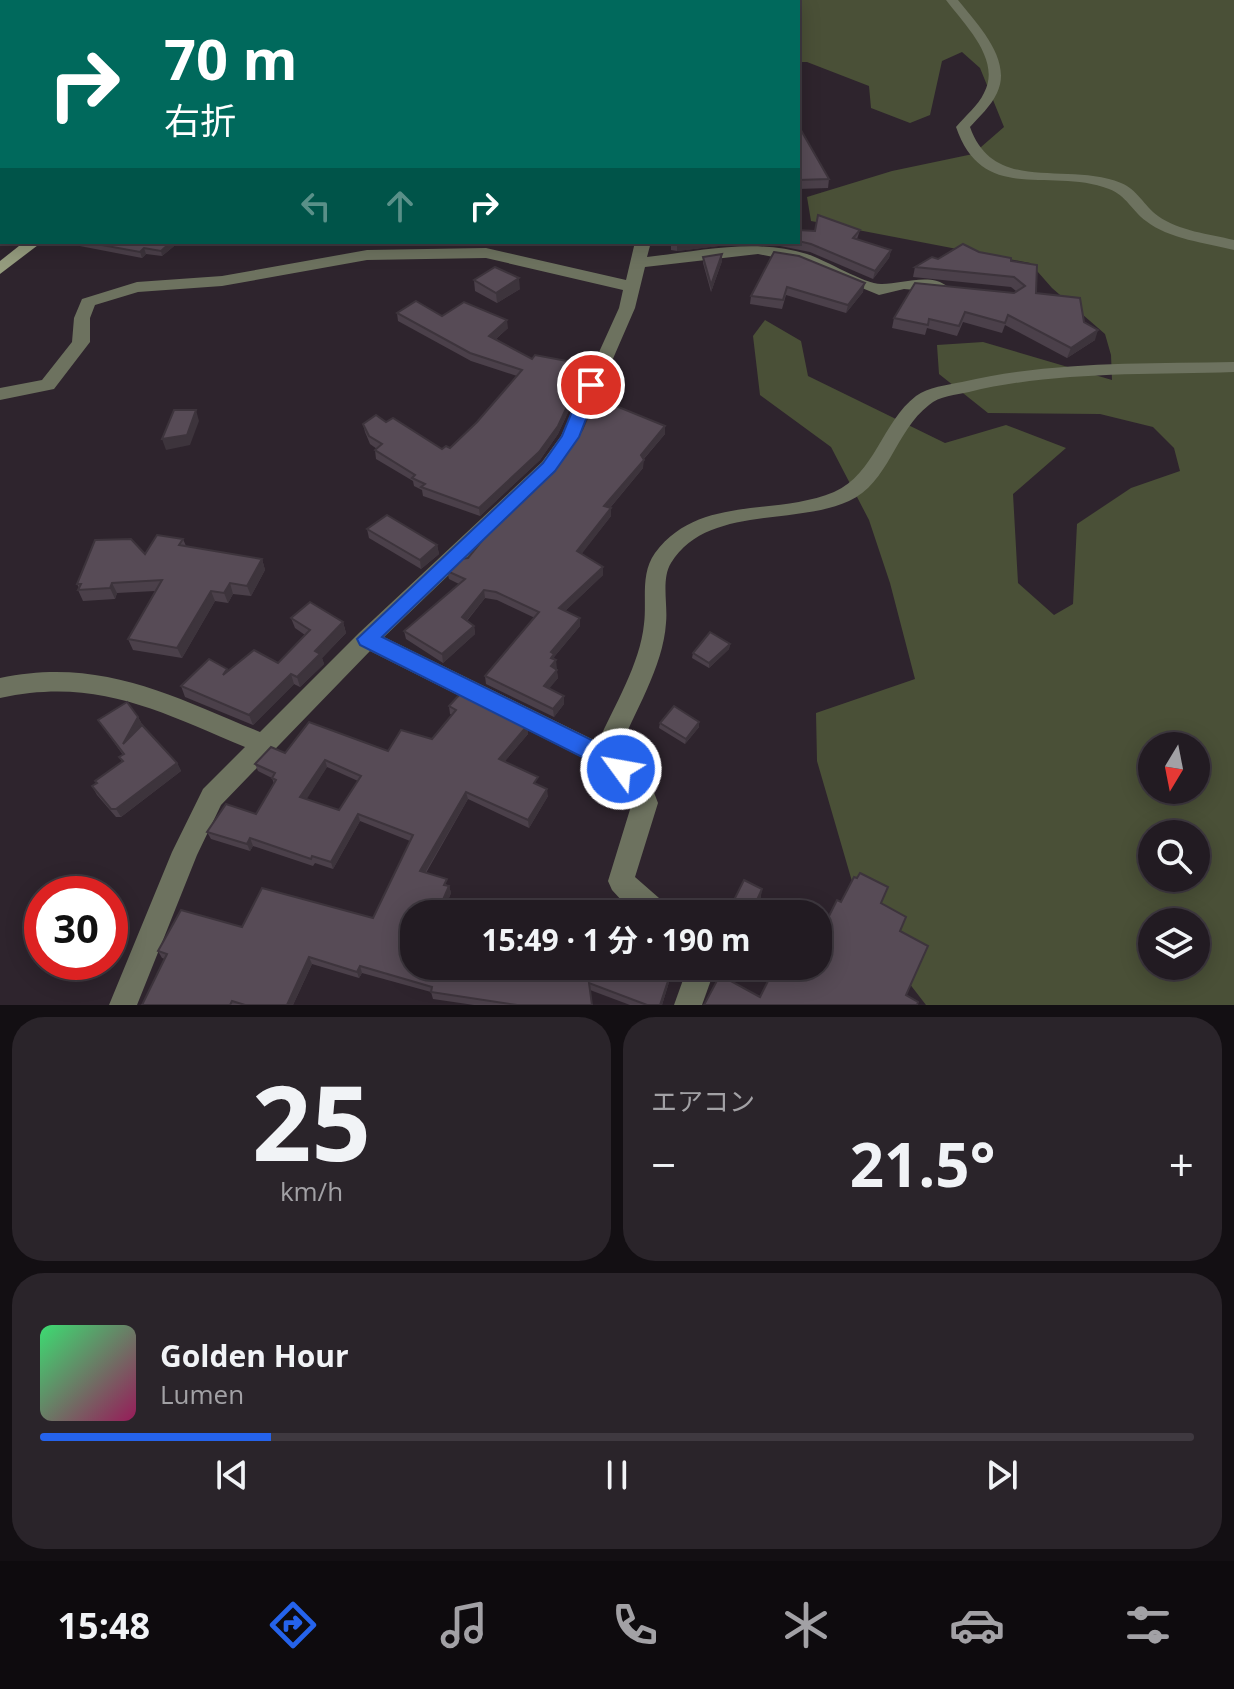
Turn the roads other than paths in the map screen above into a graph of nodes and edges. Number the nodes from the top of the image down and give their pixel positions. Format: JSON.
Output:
{"nodes":[{"id":1,"x":952,"y":0,"type":"edge"},
{"id":2,"x":31,"y":244,"type":"edge"},
{"id":3,"x":1234,"y":245,"type":"edge"},
{"id":4,"x":641,"y":252,"type":"edge"},
{"id":5,"x":0,"y":269,"type":"edge"},
{"id":6,"x":633,"y":287,"type":"junction"},
{"id":7,"x":950,"y":288,"type":"edge"},
{"id":8,"x":1234,"y":367,"type":"edge"},
{"id":9,"x":0,"y":394,"type":"edge"},
{"id":10,"x":367,"y":639,"type":"junction"},
{"id":11,"x":0,"y":688,"type":"edge"},
{"id":12,"x":262,"y":743,"type":"junction"},
{"id":13,"x":604,"y":757,"type":"junction"},
{"id":14,"x":638,"y":900,"type":"edge"},
{"id":15,"x":697,"y":980,"type":"edge"},
{"id":16,"x":123,"y":1005,"type":"edge"},
{"id":17,"x":688,"y":1005,"type":"edge"}],
"edges":[{"from":1,"to":3,"type":"street"},
{"from":2,"to":5,"type":"main road"},
{"from":4,"to":6,"type":"street"},
{"from":4,"to":7,"type":"street"},
{"from":6,"to":9,"type":"street"},
{"from":6,"to":10,"type":"street"},
{"from":8,"to":13,"type":"street"},
{"from":10,"to":12,"type":"street"},
{"from":10,"to":13,"type":"street"},
{"from":11,"to":12,"type":"street"},
{"from":12,"to":16,"type":"street"},
{"from":13,"to":14,"type":"street"},
{"from":15,"to":17,"type":"street"}]}
